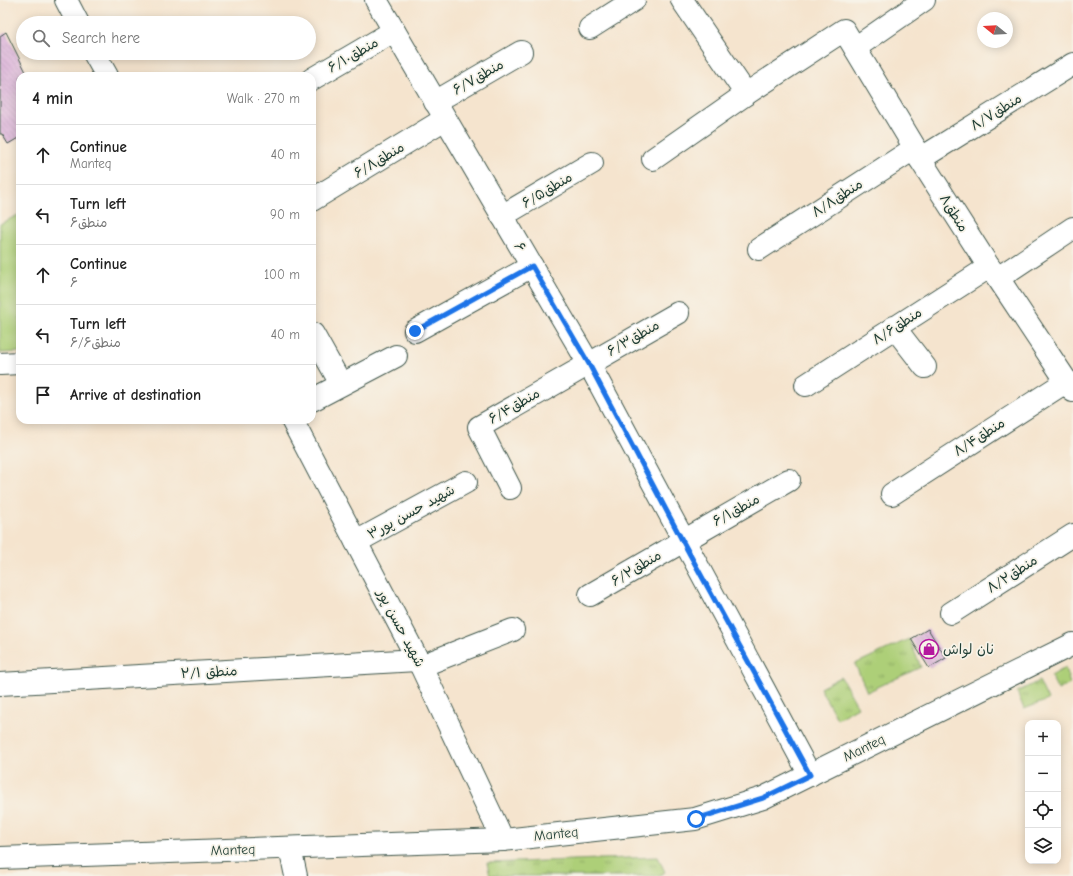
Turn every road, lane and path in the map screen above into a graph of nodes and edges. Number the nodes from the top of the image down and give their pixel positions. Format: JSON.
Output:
{"nodes":[{"id":1,"x":66,"y":0,"type":"edge"},
{"id":2,"x":376,"y":0,"type":"edge"},
{"id":3,"x":634,"y":0,"type":"edge"},
{"id":4,"x":682,"y":0,"type":"edge"},
{"id":5,"x":924,"y":0,"type":"edge"},
{"id":6,"x":74,"y":16,"type":"edge"},
{"id":7,"x":590,"y":28,"type":"dead end"},
{"id":8,"x":394,"y":31,"type":"junction"},
{"id":9,"x":850,"y":39,"type":"junction"},
{"id":10,"x":521,"y":52,"type":"dead end"},
{"id":11,"x":98,"y":60,"type":"edge"},
{"id":12,"x":1073,"y":64,"type":"edge"},
{"id":13,"x":105,"y":72,"type":"edge"},
{"id":14,"x":316,"y":76,"type":"edge"},
{"id":15,"x":746,"y":94,"type":"junction"},
{"id":16,"x":440,"y":110,"type":"junction"},
{"id":17,"x":918,"y":153,"type":"junction"},
{"id":18,"x":653,"y":159,"type":"dead end"},
{"id":19,"x":592,"y":164,"type":"dead end"},
{"id":20,"x":316,"y":197,"type":"edge"},
{"id":21,"x":502,"y":216,"type":"junction"},
{"id":22,"x":1073,"y":228,"type":"edge"},
{"id":23,"x":759,"y":249,"type":"dead end"},
{"id":24,"x":532,"y":266,"type":"junction"},
{"id":25,"x":993,"y":273,"type":"junction"},
{"id":26,"x":678,"y":313,"type":"dead end"},
{"id":27,"x":894,"y":328,"type":"junction"},
{"id":28,"x":415,"y":331,"type":"dead end"},
{"id":29,"x":316,"y":339,"type":"edge"},
{"id":30,"x":396,"y":356,"type":"dead end"},
{"id":31,"x":0,"y":364,"type":"edge"},
{"id":32,"x":16,"y":364,"type":"edge"},
{"id":33,"x":589,"y":364,"type":"junction"},
{"id":34,"x":925,"y":367,"type":"dead end"},
{"id":35,"x":341,"y":384,"type":"junction"},
{"id":36,"x":806,"y":385,"type":"dead end"},
{"id":37,"x":1070,"y":386,"type":"edge"},
{"id":38,"x":316,"y":398,"type":"edge"},
{"id":39,"x":294,"y":424,"type":"edge"},
{"id":40,"x":789,"y":480,"type":"dead end"},
{"id":41,"x":466,"y":482,"type":"dead end"},
{"id":42,"x":510,"y":488,"type":"dead end"},
{"id":43,"x":892,"y":494,"type":"dead end"},
{"id":44,"x":1073,"y":535,"type":"edge"},
{"id":45,"x":682,"y":540,"type":"junction"},
{"id":46,"x":356,"y":542,"type":"junction"},
{"id":47,"x":590,"y":595,"type":"dead end"},
{"id":48,"x":951,"y":613,"type":"dead end"},
{"id":49,"x":513,"y":630,"type":"dead end"},
{"id":50,"x":1073,"y":644,"type":"edge"},
{"id":51,"x":419,"y":663,"type":"junction"},
{"id":52,"x":0,"y":684,"type":"edge"},
{"id":53,"x":810,"y":775,"type":"junction"},
{"id":54,"x":503,"y":840,"type":"junction"},
{"id":55,"x":290,"y":848,"type":"junction"},
{"id":56,"x":0,"y":858,"type":"edge"},
{"id":57,"x":296,"y":876,"type":"edge"}],
"edges":[{"from":1,"to":6,"type":"street"},
{"from":2,"to":8,"type":"street","name":"۶"},
{"from":3,"to":7,"type":"street"},
{"from":4,"to":15,"type":"street"},
{"from":5,"to":9,"type":"street"},
{"from":8,"to":14,"type":"street","name":"منطق۶/۱۰"},
{"from":8,"to":16,"type":"street","name":"۶"},
{"from":9,"to":15,"type":"street"},
{"from":9,"to":17,"type":"street","name":"منطق۸"},
{"from":10,"to":16,"type":"street","name":"منطق۶/۷"},
{"from":11,"to":13,"type":"street"},
{"from":12,"to":17,"type":"street","name":"منطق۸/۷"},
{"from":15,"to":18,"type":"street"},
{"from":16,"to":20,"type":"street","name":"منطق۶/۸"},
{"from":16,"to":21,"type":"street","name":"۶"},
{"from":17,"to":23,"type":"street","name":"منطق۸/۸"},
{"from":17,"to":25,"type":"street","name":"منطق۸"},
{"from":19,"to":21,"type":"street","name":"منطق۶/۵"},
{"from":21,"to":24,"type":"street","name":"۶"},
{"from":22,"to":25,"type":"street","name":"منطق۸/۶"},
{"from":24,"to":28,"type":"street"},
{"from":24,"to":33,"type":"street","name":"۶"},
{"from":25,"to":27,"type":"street","name":"منطق۸/۶"},
{"from":25,"to":37,"type":"street","name":"منطق۸"},
{"from":26,"to":33,"type":"street","name":"منطق۶/۳"},
{"from":27,"to":34,"type":"street"},
{"from":27,"to":36,"type":"street","name":"منطق۸/۶"},
{"from":29,"to":35,"type":"street"},
{"from":30,"to":35,"type":"street"},
{"from":31,"to":32,"type":"street"},
{"from":33,"to":42,"type":"street","name":"منطق۶/۴"},
{"from":33,"to":45,"type":"street","name":"۶"},
{"from":35,"to":38,"type":"street"},
{"from":37,"to":43,"type":"street","name":"منطق۸/۴"},
{"from":39,"to":46,"type":"street","name":"شهید حسن پور"},
{"from":40,"to":45,"type":"street","name":"منطق۶/۱"},
{"from":41,"to":46,"type":"street","name":"شهید حسن پور۳"},
{"from":44,"to":48,"type":"street","name":"منطق۸/۲"},
{"from":45,"to":47,"type":"street","name":"منطق۶/۲"},
{"from":45,"to":53,"type":"street","name":"۶"},
{"from":46,"to":51,"type":"street","name":"شهید حسن پور"},
{"from":49,"to":51,"type":"street","name":"منطق ۲/۱"},
{"from":50,"to":53,"type":"street","name":"Manteq"},
{"from":51,"to":52,"type":"street","name":"منطق ۲/۱"},
{"from":51,"to":54,"type":"street","name":"شهید حسن پور"},
{"from":53,"to":54,"type":"street","name":"Manteq"},
{"from":54,"to":55,"type":"street","name":"Manteq"},
{"from":55,"to":56,"type":"street","name":"Manteq"},
{"from":55,"to":57,"type":"street"}]}
